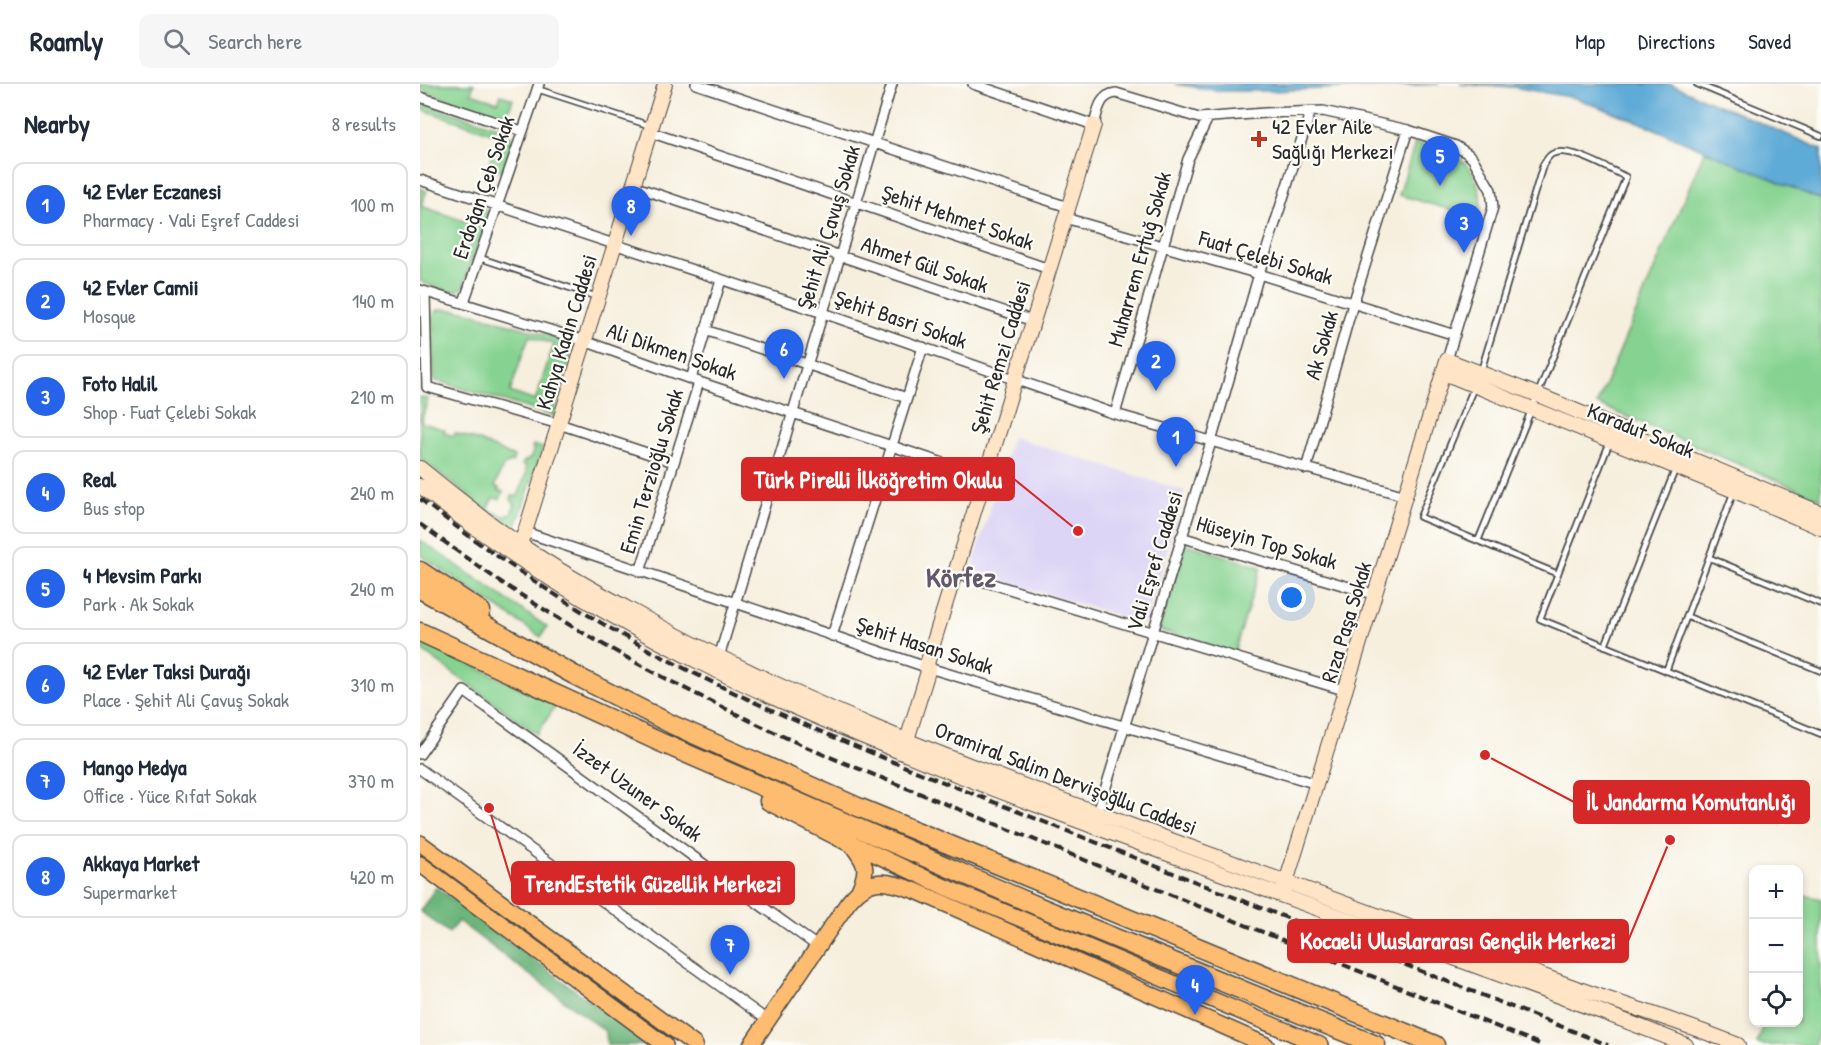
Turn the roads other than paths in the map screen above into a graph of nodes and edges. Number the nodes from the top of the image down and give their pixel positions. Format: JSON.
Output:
{"nodes":[{"id":1,"x":664,"y":84,"type":"edge"},
{"id":2,"x":696,"y":84,"type":"edge"},
{"id":3,"x":892,"y":84,"type":"edge"},
{"id":4,"x":974,"y":84,"type":"edge"},
{"id":5,"x":1697,"y":84,"type":"edge"},
{"id":6,"x":538,"y":87,"type":"edge"},
{"id":7,"x":420,"y":97,"type":"edge"},
{"id":8,"x":1310,"y":113,"type":"junction"},
{"id":9,"x":1208,"y":118,"type":"junction"},
{"id":10,"x":1094,"y":125,"type":"junction"},
{"id":11,"x":651,"y":129,"type":"junction"},
{"id":12,"x":1408,"y":130,"type":"junction"},
{"id":13,"x":522,"y":131,"type":"junction"},
{"id":14,"x":1821,"y":136,"type":"edge"},
{"id":15,"x":874,"y":143,"type":"junction"},
{"id":16,"x":420,"y":180,"type":"edge"},
{"id":17,"x":633,"y":186,"type":"junction"},
{"id":18,"x":856,"y":202,"type":"junction"},
{"id":19,"x":498,"y":206,"type":"junction"},
{"id":20,"x":1067,"y":213,"type":"junction"},
{"id":21,"x":615,"y":244,"type":"junction"},
{"id":22,"x":1164,"y":246,"type":"junction"},
{"id":23,"x":840,"y":256,"type":"junction"},
{"id":24,"x":480,"y":258,"type":"junction"},
{"id":25,"x":1049,"y":269,"type":"junction"},
{"id":26,"x":1259,"y":274,"type":"junction"},
{"id":27,"x":722,"y":280,"type":"junction"},
{"id":28,"x":422,"y":291,"type":"edge"},
{"id":29,"x":599,"y":298,"type":"junction"},
{"id":30,"x":464,"y":302,"type":"junction"},
{"id":31,"x":1353,"y":304,"type":"junction"},
{"id":32,"x":823,"y":313,"type":"junction"},
{"id":33,"x":1033,"y":321,"type":"junction"},
{"id":34,"x":705,"y":330,"type":"junction"},
{"id":35,"x":1455,"y":335,"type":"junction"},
{"id":36,"x":585,"y":341,"type":"junction"},
{"id":37,"x":923,"y":347,"type":"junction"},
{"id":38,"x":807,"y":364,"type":"junction"},
{"id":39,"x":1446,"y":366,"type":"junction"},
{"id":40,"x":1016,"y":378,"type":"junction"},
{"id":41,"x":1478,"y":378,"type":"junction"},
{"id":42,"x":695,"y":380,"type":"junction"},
{"id":43,"x":1538,"y":395,"type":"junction"},
{"id":44,"x":907,"y":398,"type":"junction"},
{"id":45,"x":1532,"y":408,"type":"junction"},
{"id":46,"x":794,"y":414,"type":"junction"},
{"id":47,"x":1115,"y":414,"type":"junction"},
{"id":48,"x":559,"y":424,"type":"junction"},
{"id":49,"x":1613,"y":434,"type":"junction"},
{"id":50,"x":1211,"y":442,"type":"junction"},
{"id":51,"x":891,"y":447,"type":"junction"},
{"id":52,"x":1679,"y":461,"type":"junction"},
{"id":53,"x":674,"y":462,"type":"junction"},
{"id":54,"x":420,"y":468,"type":"edge"},
{"id":55,"x":1306,"y":469,"type":"junction"},
{"id":56,"x":985,"y":477,"type":"junction"},
{"id":57,"x":1737,"y":485,"type":"junction"},
{"id":58,"x":420,"y":486,"type":"edge"},
{"id":59,"x":1406,"y":496,"type":"junction"},
{"id":60,"x":1821,"y":513,"type":"edge"},
{"id":61,"x":1821,"y":528,"type":"edge"},
{"id":62,"x":1181,"y":537,"type":"junction"},
{"id":63,"x":1478,"y":541,"type":"junction"},
{"id":64,"x":520,"y":544,"type":"junction"},
{"id":65,"x":1710,"y":558,"type":"junction"},
{"id":66,"x":420,"y":571,"type":"edge"},
{"id":67,"x":640,"y":572,"type":"junction"},
{"id":68,"x":956,"y":573,"type":"junction"},
{"id":69,"x":1558,"y":574,"type":"junction"},
{"id":70,"x":420,"y":589,"type":"edge"},
{"id":71,"x":1376,"y":595,"type":"junction"},
{"id":72,"x":1821,"y":604,"type":"edge"},
{"id":73,"x":735,"y":605,"type":"junction"},
{"id":74,"x":1688,"y":617,"type":"junction"},
{"id":75,"x":420,"y":618,"type":"edge"},
{"id":76,"x":420,"y":632,"type":"edge"},
{"id":77,"x":1152,"y":633,"type":"junction"},
{"id":78,"x":832,"y":636,"type":"junction"},
{"id":79,"x":1605,"y":646,"type":"junction"},
{"id":80,"x":718,"y":657,"type":"junction"},
{"id":81,"x":928,"y":668,"type":"junction"},
{"id":82,"x":1666,"y":671,"type":"junction"},
{"id":83,"x":1821,"y":671,"type":"edge"},
{"id":84,"x":574,"y":675,"type":"junction"},
{"id":85,"x":1347,"y":691,"type":"junction"},
{"id":86,"x":562,"y":697,"type":"junction"},
{"id":87,"x":1124,"y":728,"type":"junction"},
{"id":88,"x":1821,"y":734,"type":"edge"},
{"id":89,"x":907,"y":740,"type":"junction"},
{"id":90,"x":662,"y":743,"type":"junction"},
{"id":91,"x":420,"y":754,"type":"edge"},
{"id":92,"x":420,"y":769,"type":"edge"},
{"id":93,"x":1317,"y":784,"type":"junction"},
{"id":94,"x":1098,"y":813,"type":"junction"},
{"id":95,"x":849,"y":842,"type":"junction"},
{"id":96,"x":420,"y":843,"type":"edge"},
{"id":97,"x":420,"y":864,"type":"edge"},
{"id":98,"x":945,"y":887,"type":"junction"},
{"id":99,"x":1285,"y":889,"type":"junction"},
{"id":100,"x":859,"y":890,"type":"junction"},
{"id":101,"x":818,"y":946,"type":"junction"},
{"id":102,"x":1040,"y":946,"type":"junction"},
{"id":103,"x":767,"y":1020,"type":"junction"},
{"id":104,"x":665,"y":1045,"type":"edge"},
{"id":105,"x":695,"y":1045,"type":"edge"},
{"id":106,"x":751,"y":1045,"type":"edge"},
{"id":107,"x":1266,"y":1045,"type":"edge"},
{"id":108,"x":1320,"y":1045,"type":"edge"},
{"id":109,"x":1376,"y":1045,"type":"edge"},
{"id":110,"x":1435,"y":1045,"type":"edge"},
{"id":111,"x":1686,"y":1045,"type":"edge"},
{"id":112,"x":1738,"y":1045,"type":"edge"}],
"edges":[{"from":1,"to":11,"type":"main road","name":"Kahya Kadın Caddesi"},
{"from":2,"to":15,"type":"street","name":"Fuat Çelebi Sokak"},
{"from":3,"to":15,"type":"street","name":"Şehit Ali Çavuş Sokak"},
{"from":4,"to":10,"type":"street"},
{"from":5,"to":14,"type":"lane"},
{"from":6,"to":11,"type":"lane"},
{"from":6,"to":13,"type":"street","name":"Erdoğan Çeb Sokak"},
{"from":7,"to":13,"type":"street"},
{"from":8,"to":9,"type":"street"},
{"from":8,"to":12,"type":"street"},
{"from":8,"to":26,"type":"street","name":"Vali Eşref Caddesi"},
{"from":9,"to":10,"type":"street","name":"Şehit Remzi Caddesi"},
{"from":9,"to":22,"type":"street","name":"Muharrem Ertuğ Sokak"},
{"from":10,"to":20,"type":"main road","name":"Şehit Remzi Caddesi"},
{"from":11,"to":17,"type":"main road","name":"Kahya Kadın Caddesi"},
{"from":11,"to":18,"type":"street","name":"Şehit Mehmet Sokak"},
{"from":12,"to":31,"type":"street","name":"Ak Sokak"},
{"from":12,"to":35,"type":"street"},
{"from":13,"to":19,"type":"street","name":"Erdoğan Çeb Sokak"},
{"from":15,"to":18,"type":"street","name":"Şehit Ali Çavuş Sokak"},
{"from":15,"to":20,"type":"street","name":"Fuat Çelebi Sokak"},
{"from":16,"to":19,"type":"street","name":"Şehit Basri Sokak"},
{"from":17,"to":21,"type":"main road","name":"Kahya Kadın Caddesi"},
{"from":17,"to":23,"type":"street","name":"Ahmet Gül Sokak"},
{"from":18,"to":23,"type":"street","name":"Şehit Ali Çavuş Sokak"},
{"from":18,"to":25,"type":"street","name":"Şehit Mehmet Sokak"},
{"from":19,"to":21,"type":"street","name":"Şehit Basri Sokak"},
{"from":19,"to":24,"type":"street","name":"Erdoğan Çeb Sokak"},
{"from":20,"to":22,"type":"street","name":"Fuat Çelebi Sokak"},
{"from":20,"to":25,"type":"main road","name":"Şehit Remzi Caddesi"},
{"from":21,"to":27,"type":"street","name":"Şehit Basri Sokak"},
{"from":21,"to":29,"type":"main road","name":"Kahya Kadın Caddesi"},
{"from":22,"to":26,"type":"street","name":"Fuat Çelebi Sokak"},
{"from":22,"to":47,"type":"street","name":"Muharrem Ertuğ Sokak"},
{"from":23,"to":32,"type":"street","name":"Şehit Ali Çavuş Sokak"},
{"from":23,"to":33,"type":"street","name":"Ahmet Gül Sokak"},
{"from":24,"to":29,"type":"lane"},
{"from":24,"to":30,"type":"street","name":"Erdoğan Çeb Sokak"},
{"from":25,"to":33,"type":"main road","name":"Şehit Remzi Caddesi"},
{"from":26,"to":31,"type":"street","name":"Fuat Çelebi Sokak"},
{"from":26,"to":50,"type":"street","name":"Vali Eşref Caddesi"},
{"from":27,"to":32,"type":"street","name":"Şehit Basri Sokak"},
{"from":27,"to":34,"type":"street","name":"Emin Terzioğlu Sokak"},
{"from":28,"to":30,"type":"street","name":"Ali Dikmen Sokak"},
{"from":28,"to":48,"type":"street"},
{"from":29,"to":36,"type":"main road","name":"Kahya Kadın Caddesi"},
{"from":30,"to":36,"type":"street","name":"Ali Dikmen Sokak"},
{"from":31,"to":35,"type":"street","name":"Fuat Çelebi Sokak"},
{"from":31,"to":55,"type":"street","name":"Ak Sokak"},
{"from":32,"to":37,"type":"street","name":"Şehit Basri Sokak"},
{"from":32,"to":38,"type":"street","name":"Şehit Ali Çavuş Sokak"},
{"from":33,"to":40,"type":"main road","name":"Şehit Remzi Caddesi"},
{"from":34,"to":38,"type":"street"},
{"from":34,"to":42,"type":"street","name":"Emin Terzioğlu Sokak"},
{"from":35,"to":39,"type":"street"},
{"from":36,"to":42,"type":"street","name":"Ali Dikmen Sokak"},
{"from":36,"to":48,"type":"main road","name":"Kahya Kadın Caddesi"},
{"from":37,"to":40,"type":"street","name":"Şehit Basri Sokak"},
{"from":37,"to":44,"type":"street"},
{"from":38,"to":44,"type":"street"},
{"from":38,"to":46,"type":"street","name":"Şehit Ali Çavuş Sokak"},
{"from":39,"to":41,"type":"main road","name":"Karadut Sokak"},
{"from":39,"to":59,"type":"main road","name":"Rıza Paşa Sokak"},
{"from":40,"to":47,"type":"street","name":"Şehit Basri Sokak"},
{"from":40,"to":56,"type":"main road","name":"Şehit Remzi Caddesi"},
{"from":41,"to":43,"type":"main road","name":"Karadut Sokak"},
{"from":41,"to":43,"type":"lane"},
{"from":41,"to":45,"type":"main road","name":"Karadut Sokak"},
{"from":41,"to":63,"type":"lane"},
{"from":42,"to":46,"type":"street","name":"Ali Dikmen Sokak"},
{"from":42,"to":53,"type":"street","name":"Emin Terzioğlu Sokak"},
{"from":43,"to":45,"type":"lane"},
{"from":43,"to":49,"type":"main road","name":"Karadut Sokak"},
{"from":44,"to":51,"type":"street"},
{"from":45,"to":49,"type":"main road","name":"Karadut Sokak"},
{"from":45,"to":63,"type":"lane"},
{"from":46,"to":51,"type":"street","name":"Ali Dikmen Sokak"},
{"from":46,"to":73,"type":"street","name":"Şehit Ali Çavuş Sokak"},
{"from":47,"to":50,"type":"street","name":"Şehit Basri Sokak"},
{"from":48,"to":53,"type":"street"},
{"from":48,"to":64,"type":"main road","name":"Kahya Kadın Caddesi"},
{"from":49,"to":52,"type":"main road","name":"Karadut Sokak"},
{"from":49,"to":69,"type":"lane"},
{"from":50,"to":55,"type":"street","name":"Şehit Basri Sokak"},
{"from":50,"to":62,"type":"street","name":"Vali Eşref Caddesi"},
{"from":51,"to":56,"type":"street","name":"Ali Dikmen Sokak"},
{"from":51,"to":78,"type":"street"},
{"from":52,"to":57,"type":"main road","name":"Karadut Sokak"},
{"from":52,"to":79,"type":"lane"},
{"from":53,"to":67,"type":"street","name":"Emin Terzioğlu Sokak"},
{"from":54,"to":64,"type":"main road","name":"Oramiral Salim Dervişoğllu Caddesi"},
{"from":55,"to":59,"type":"street","name":"Şehit Basri Sokak"},
{"from":56,"to":68,"type":"main road","name":"Şehit Remzi Caddesi"},
{"from":57,"to":60,"type":"main road","name":"Karadut Sokak"},
{"from":57,"to":61,"type":"main road","name":"Karadut Sokak"},
{"from":57,"to":65,"type":"lane"},
{"from":58,"to":64,"type":"main road","name":"Oramiral Salim Dervişoğllu Caddesi"},
{"from":59,"to":71,"type":"main road","name":"Rıza Paşa Sokak"},
{"from":62,"to":71,"type":"street","name":"Hüseyin Top Sokak"},
{"from":62,"to":77,"type":"street","name":"Vali Eşref Caddesi"},
{"from":63,"to":69,"type":"lane"},
{"from":64,"to":67,"type":"street","name":"Şehit Hasan Sokak"},
{"from":64,"to":80,"type":"main road","name":"Oramiral Salim Dervişoğllu Caddesi"},
{"from":64,"to":99,"type":"main road","name":"Oramiral Salim Dervişoğllu Caddesi"},
{"from":65,"to":72,"type":"lane"},
{"from":65,"to":74,"type":"lane"},
{"from":66,"to":84,"type":"highway"},
{"from":67,"to":73,"type":"street","name":"Şehit Hasan Sokak"},
{"from":68,"to":77,"type":"street"},
{"from":68,"to":81,"type":"main road","name":"Şehit Remzi Caddesi"},
{"from":69,"to":79,"type":"lane"},
{"from":70,"to":84,"type":"highway"},
{"from":71,"to":85,"type":"main road","name":"Rıza Paşa Sokak"},
{"from":73,"to":78,"type":"street","name":"Şehit Hasan Sokak"},
{"from":73,"to":80,"type":"street","name":"Şehit Ali Çavuş Sokak"},
{"from":74,"to":82,"type":"lane"},
{"from":74,"to":83,"type":"lane"},
{"from":75,"to":86,"type":"highway"},
{"from":76,"to":86,"type":"highway"},
{"from":77,"to":85,"type":"street"},
{"from":77,"to":87,"type":"street","name":"Vali Eşref Caddesi"},
{"from":78,"to":81,"type":"street","name":"Şehit Hasan Sokak"},
{"from":79,"to":82,"type":"lane"},
{"from":80,"to":89,"type":"main road","name":"Oramiral Salim Dervişoğllu Caddesi"},
{"from":81,"to":87,"type":"street","name":"Şehit Hasan Sokak"},
{"from":81,"to":89,"type":"main road","name":"Şehit Remzi Caddesi"},
{"from":82,"to":88,"type":"lane"},
{"from":84,"to":110,"type":"highway"},
{"from":85,"to":93,"type":"main road","name":"Rıza Paşa Sokak"},
{"from":86,"to":90,"type":"highway"},
{"from":87,"to":93,"type":"street","name":"Şehit Hasan Sokak"},
{"from":87,"to":94,"type":"street","name":"Vali Eşref Caddesi"},
{"from":89,"to":94,"type":"main road","name":"Oramiral Salim Dervişoğllu Caddesi"},
{"from":90,"to":95,"type":"highway"},
{"from":90,"to":109,"type":"highway"},
{"from":91,"to":101,"type":"street","name":"İzzet Uzuner Sokak"},
{"from":92,"to":103,"type":"street"},
{"from":93,"to":99,"type":"main road","name":"Rıza Paşa Sokak"},
{"from":94,"to":99,"type":"main road","name":"Oramiral Salim Dervişoğllu Caddesi"},
{"from":95,"to":98,"type":"main road"},
{"from":95,"to":100,"type":"main road"},
{"from":96,"to":105,"type":"main road"},
{"from":97,"to":104,"type":"main road"},
{"from":98,"to":102,"type":"main road"},
{"from":98,"to":108,"type":"main road"},
{"from":99,"to":111,"type":"main road","name":"Oramiral Salim Dervişoğllu Caddesi"},
{"from":99,"to":112,"type":"main road","name":"Oramiral Salim Dervişoğllu Caddesi"},
{"from":100,"to":101,"type":"main road"},
{"from":100,"to":102,"type":"main road"},
{"from":101,"to":103,"type":"main road"},
{"from":102,"to":107,"type":"main road"},
{"from":103,"to":106,"type":"main road"}]}
